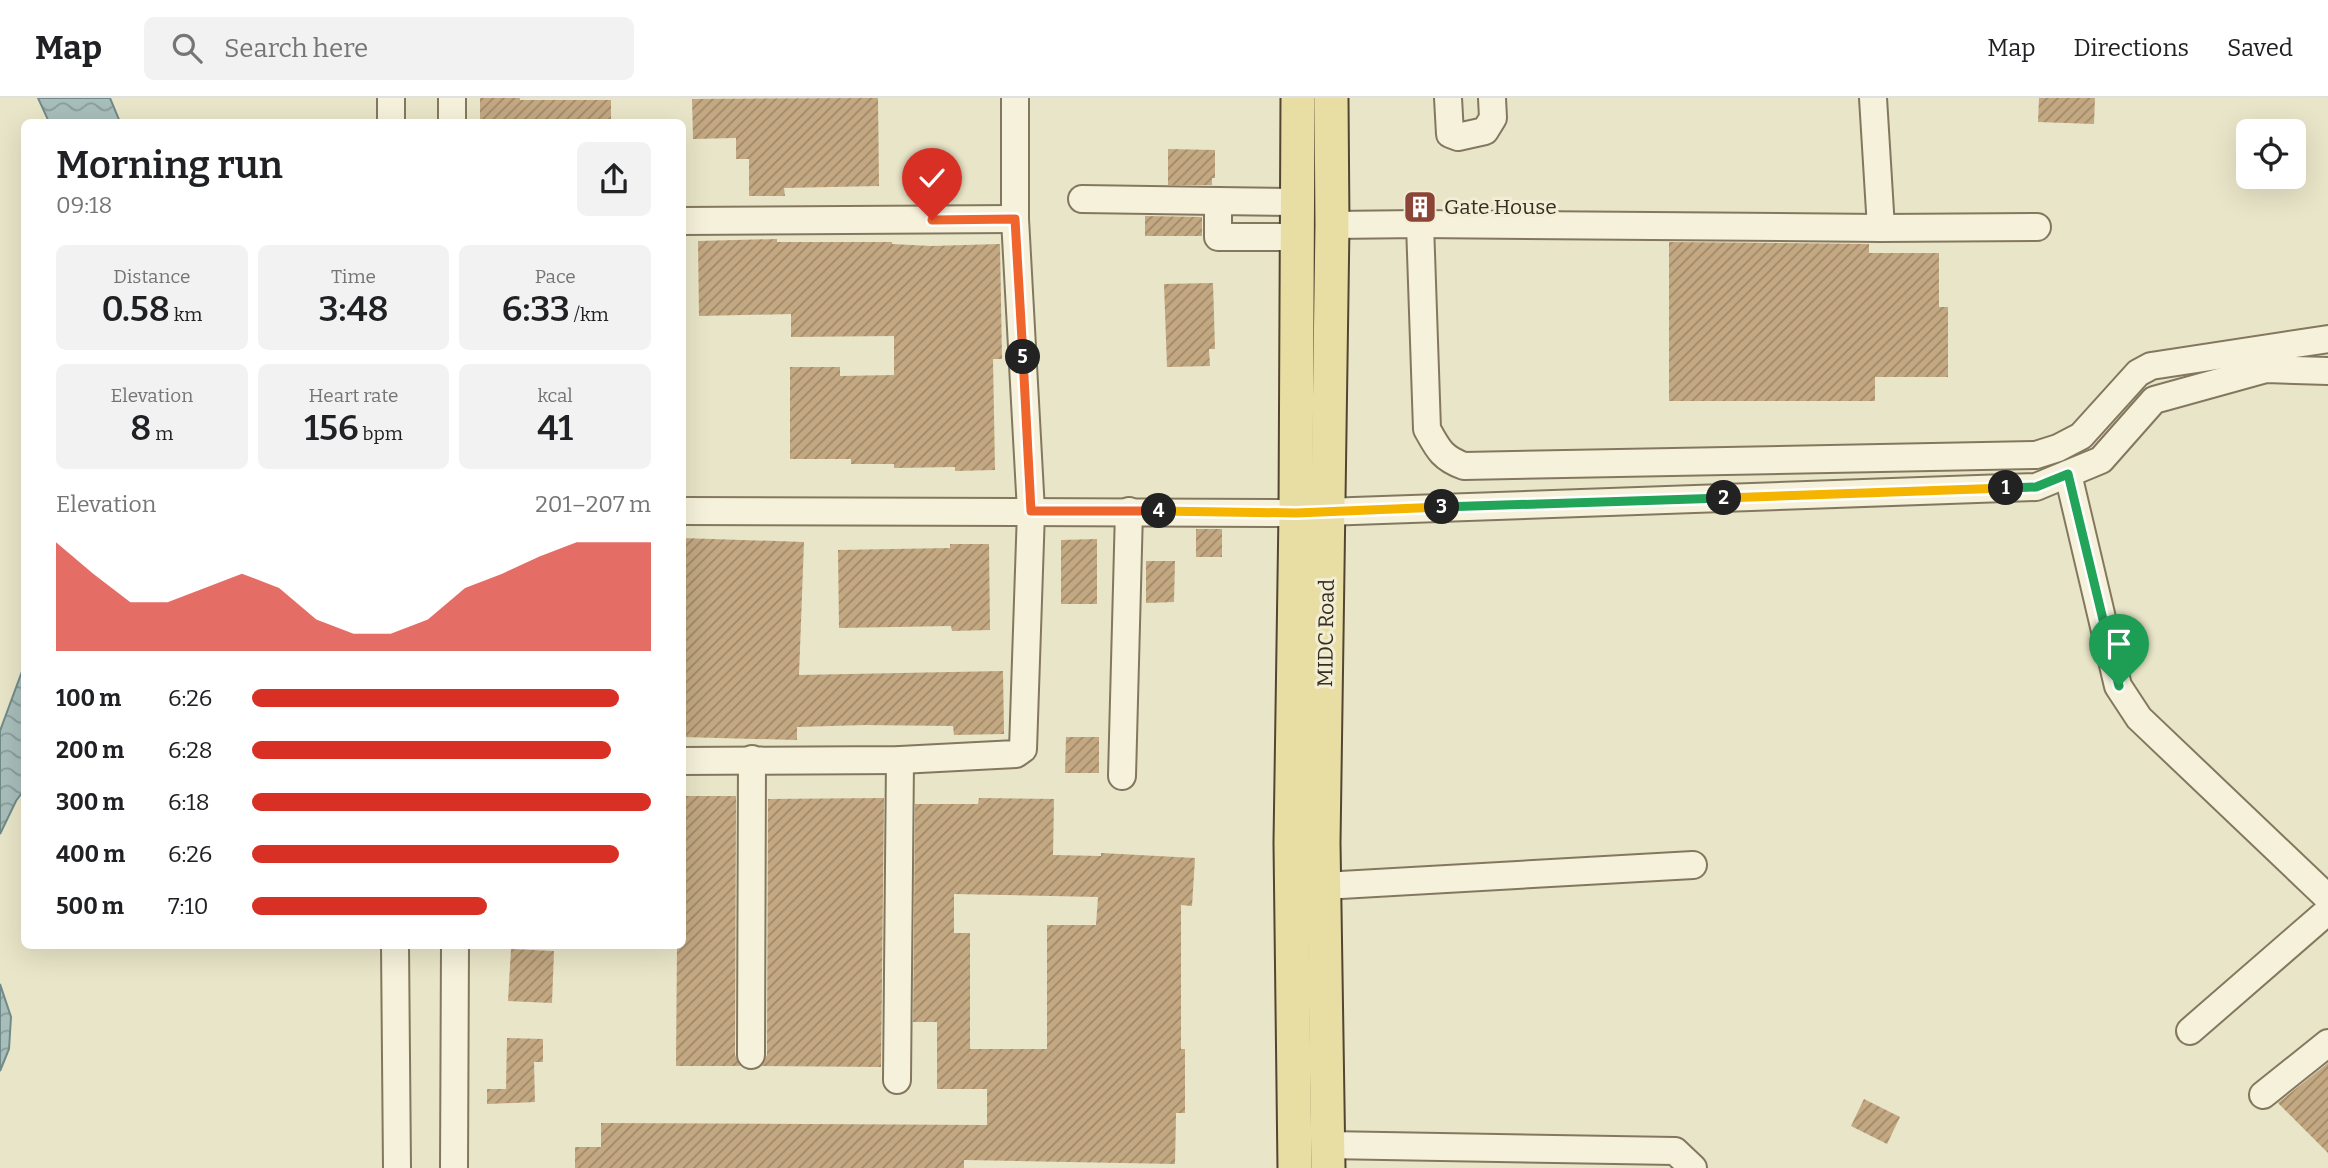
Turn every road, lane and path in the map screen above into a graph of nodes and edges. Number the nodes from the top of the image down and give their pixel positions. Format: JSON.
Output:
{"nodes":[{"id":1,"x":391,"y":98,"type":"edge"},
{"id":2,"x":452,"y":98,"type":"edge"},
{"id":3,"x":1015,"y":98,"type":"edge"},
{"id":4,"x":1298,"y":98,"type":"edge"},
{"id":5,"x":1331,"y":98,"type":"edge"},
{"id":6,"x":1448,"y":98,"type":"edge"},
{"id":7,"x":1492,"y":98,"type":"edge"},
{"id":8,"x":1873,"y":98,"type":"edge"},
{"id":9,"x":391,"y":119,"type":"edge"},
{"id":10,"x":452,"y":119,"type":"edge"},
{"id":11,"x":1082,"y":199,"type":"dead end"},
{"id":12,"x":1218,"y":201,"type":"junction"},
{"id":13,"x":1297,"y":202,"type":"junction"},
{"id":14,"x":1015,"y":219,"type":"junction"},
{"id":15,"x":686,"y":221,"type":"edge"},
{"id":16,"x":1420,"y":224,"type":"junction"},
{"id":17,"x":1332,"y":225,"type":"junction"},
{"id":18,"x":2037,"y":227,"type":"dead end"},
{"id":19,"x":1881,"y":228,"type":"junction"},
{"id":20,"x":1297,"y":237,"type":"junction"},
{"id":21,"x":2328,"y":339,"type":"edge"},
{"id":22,"x":2328,"y":371,"type":"edge"},
{"id":23,"x":2068,"y":474,"type":"junction"},
{"id":24,"x":1031,"y":511,"type":"junction"},
{"id":25,"x":1129,"y":511,"type":"junction"},
{"id":26,"x":686,"y":512,"type":"edge"},
{"id":27,"x":1312,"y":512,"type":"junction"},
{"id":28,"x":752,"y":759,"type":"junction"},
{"id":29,"x":900,"y":760,"type":"junction"},
{"id":30,"x":686,"y":761,"type":"edge"},
{"id":31,"x":1122,"y":776,"type":"dead end"},
{"id":32,"x":1693,"y":865,"type":"dead end"},
{"id":33,"x":1323,"y":886,"type":"junction"},
{"id":34,"x":2328,"y":898,"type":"edge"},
{"id":35,"x":2328,"y":911,"type":"edge"},
{"id":36,"x":395,"y":949,"type":"edge"},
{"id":37,"x":454,"y":949,"type":"edge"},
{"id":38,"x":2190,"y":1031,"type":"dead end"},
{"id":39,"x":2328,"y":1043,"type":"edge"},
{"id":40,"x":751,"y":1055,"type":"dead end"},
{"id":41,"x":897,"y":1080,"type":"dead end"},
{"id":42,"x":2263,"y":1094,"type":"dead end"},
{"id":43,"x":1328,"y":1157,"type":"edge"},
{"id":44,"x":397,"y":1168,"type":"edge"},
{"id":45,"x":454,"y":1168,"type":"edge"},
{"id":46,"x":1295,"y":1168,"type":"edge"},
{"id":47,"x":1693,"y":1168,"type":"edge"}],
"edges":[{"from":1,"to":9,"type":"street"},
{"from":2,"to":10,"type":"street"},
{"from":3,"to":14,"type":"street"},
{"from":4,"to":13,"type":"main road","name":"MIDC Road"},
{"from":5,"to":17,"type":"main road","name":"MIDC Road"},
{"from":6,"to":7,"type":"street"},
{"from":8,"to":19,"type":"street"},
{"from":11,"to":12,"type":"street"},
{"from":12,"to":13,"type":"street"},
{"from":12,"to":20,"type":"street"},
{"from":13,"to":20,"type":"main road","name":"MIDC Road"},
{"from":14,"to":15,"type":"street"},
{"from":14,"to":24,"type":"street"},
{"from":16,"to":17,"type":"street"},
{"from":16,"to":19,"type":"street"},
{"from":16,"to":21,"type":"street"},
{"from":17,"to":27,"type":"main road","name":"MIDC Road"},
{"from":18,"to":19,"type":"street"},
{"from":20,"to":27,"type":"main road","name":"MIDC Road"},
{"from":22,"to":23,"type":"street"},
{"from":23,"to":27,"type":"street"},
{"from":23,"to":34,"type":"street"},
{"from":24,"to":25,"type":"street"},
{"from":24,"to":26,"type":"street"},
{"from":24,"to":29,"type":"street"},
{"from":25,"to":27,"type":"street"},
{"from":25,"to":31,"type":"street"},
{"from":27,"to":33,"type":"main road","name":"MIDC Road"},
{"from":27,"to":46,"type":"main road","name":"MIDC Road"},
{"from":28,"to":29,"type":"street"},
{"from":28,"to":30,"type":"street"},
{"from":28,"to":40,"type":"street"},
{"from":29,"to":41,"type":"street"},
{"from":32,"to":33,"type":"street"},
{"from":33,"to":43,"type":"main road","name":"MIDC Road"},
{"from":35,"to":38,"type":"street"},
{"from":36,"to":44,"type":"street"},
{"from":37,"to":45,"type":"street"},
{"from":39,"to":42,"type":"street"},
{"from":43,"to":47,"type":"street"}]}
